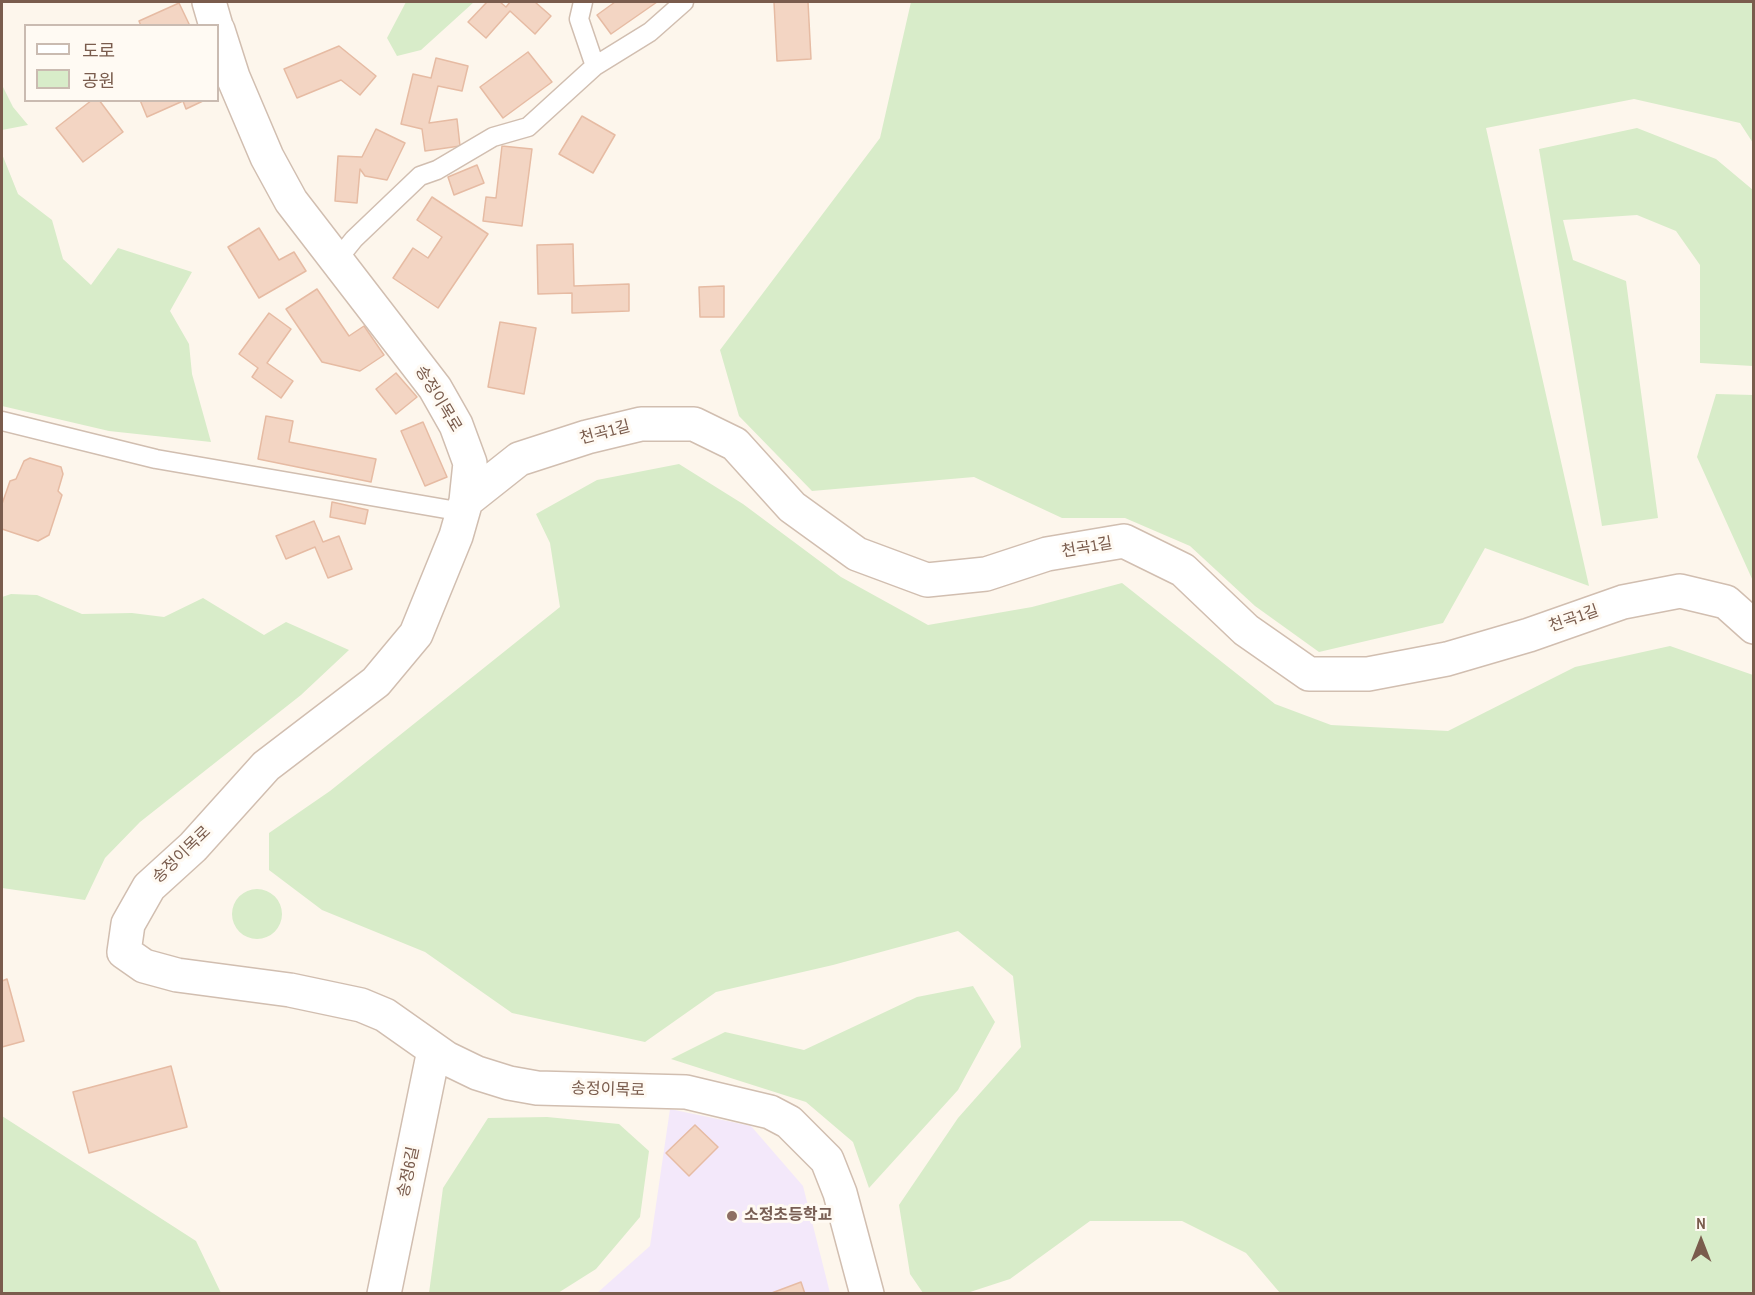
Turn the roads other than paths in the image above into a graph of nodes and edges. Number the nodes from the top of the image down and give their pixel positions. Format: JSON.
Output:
{"nodes":[{"id":1,"x":209,"y":2,"type":"edge"},
{"id":2,"x":583,"y":2,"type":"edge"},
{"id":3,"x":684,"y":2,"type":"edge"},
{"id":4,"x":216,"y":24,"type":"edge"},
{"id":5,"x":219,"y":34,"type":"edge"},
{"id":6,"x":595,"y":66,"type":"junction"},
{"id":7,"x":337,"y":260,"type":"junction"},
{"id":8,"x":2,"y":421,"type":"edge"},
{"id":9,"x":464,"y":507,"type":"junction"},
{"id":10,"x":1754,"y":627,"type":"edge"},
{"id":11,"x":434,"y":1050,"type":"junction"},
{"id":12,"x":384,"y":1293,"type":"edge"},
{"id":13,"x":867,"y":1293,"type":"edge"}],
"edges":[{"from":1,"to":4,"type":"street","name":"송정이목로"},
{"from":2,"to":6,"type":"lane"},
{"from":3,"to":6,"type":"lane"},
{"from":5,"to":7,"type":"street","name":"송정이목로"},
{"from":6,"to":7,"type":"lane"},
{"from":7,"to":9,"type":"street","name":"송정이목로"},
{"from":8,"to":9,"type":"lane"},
{"from":9,"to":10,"type":"street","name":"천곡1길"},
{"from":9,"to":11,"type":"street","name":"송정이목로"},
{"from":11,"to":12,"type":"street","name":"송정6길"},
{"from":11,"to":13,"type":"street","name":"송정이목로"}]}
